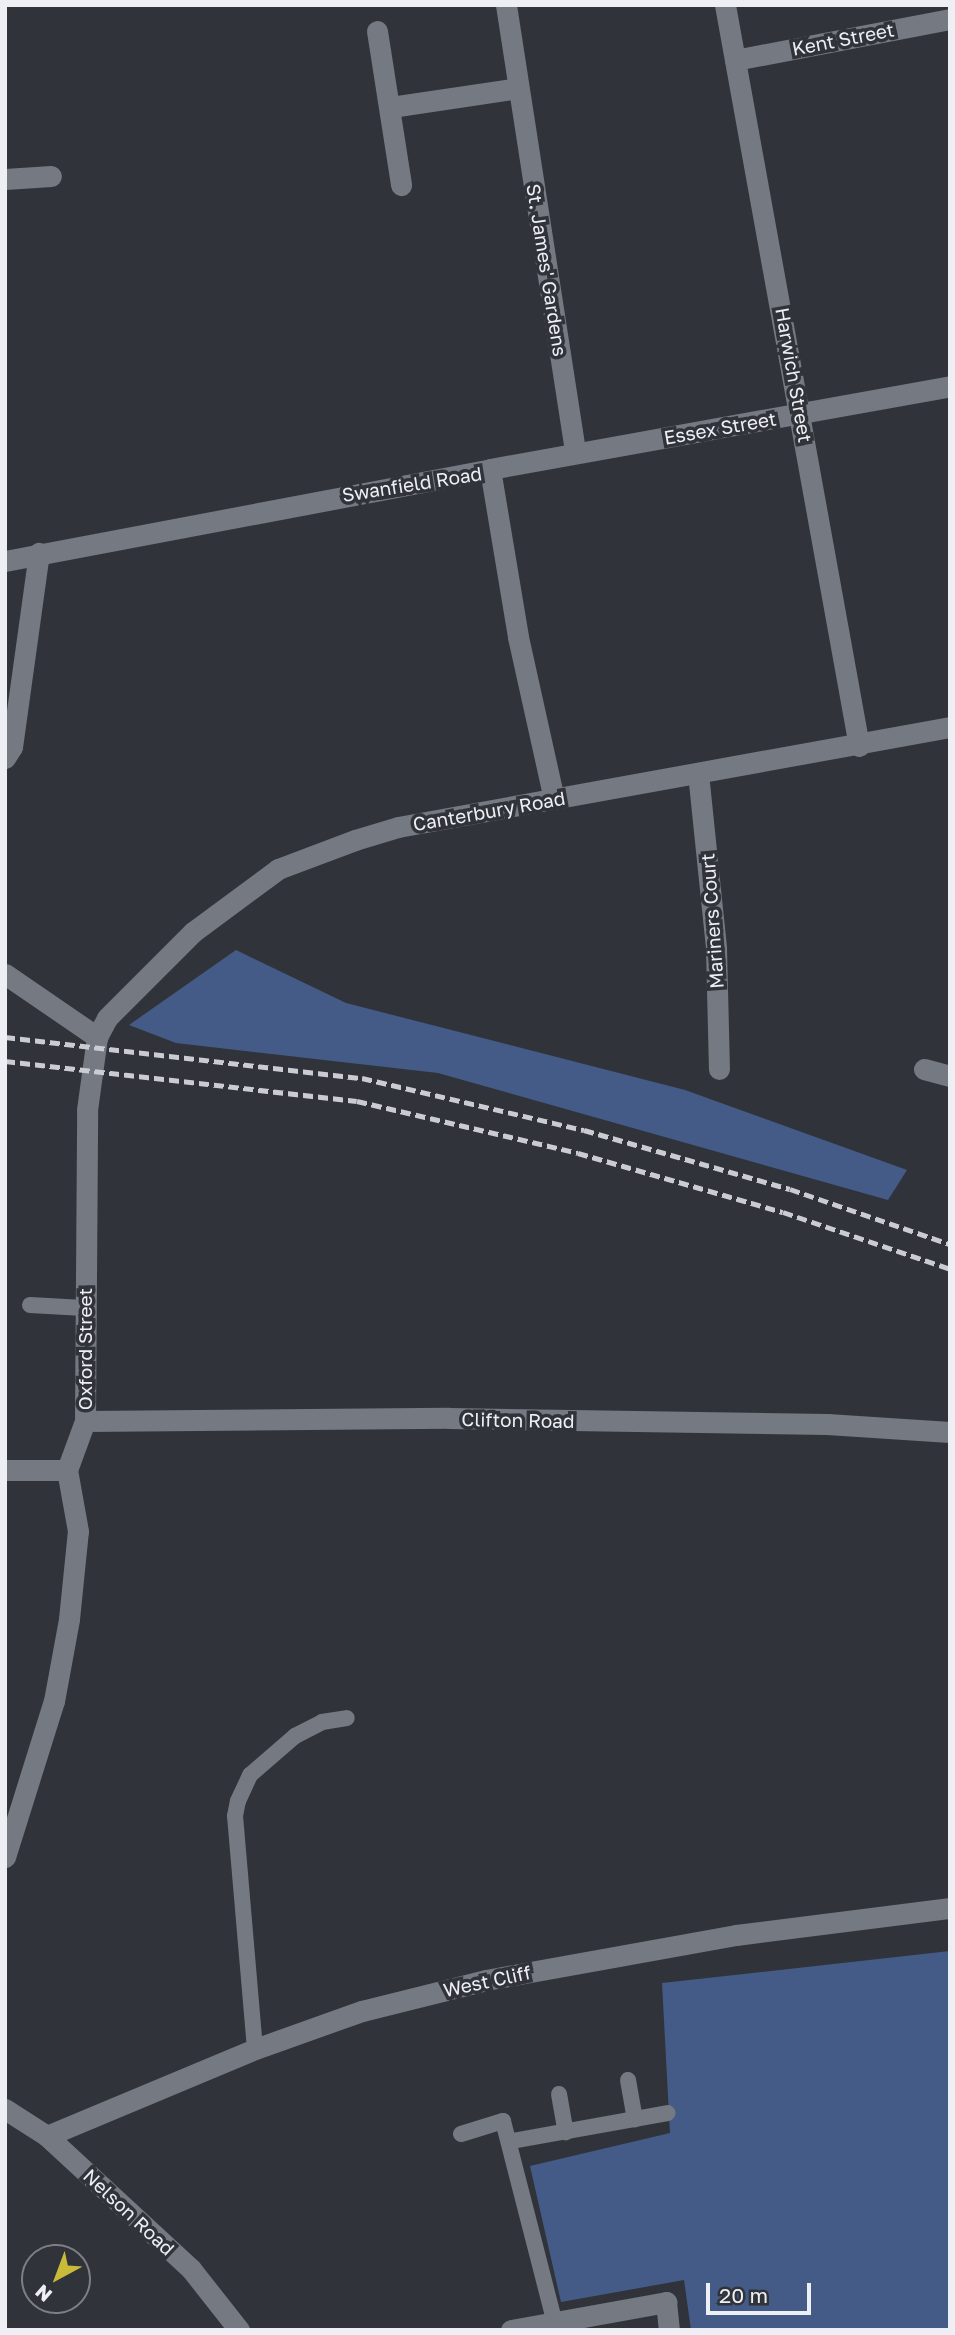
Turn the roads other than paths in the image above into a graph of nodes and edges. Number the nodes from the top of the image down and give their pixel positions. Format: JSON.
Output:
{"nodes":[{"id":1,"x":506,"y":5,"type":"edge"},
{"id":2,"x":724,"y":5,"type":"edge"},
{"id":3,"x":950,"y":19,"type":"edge"},
{"id":4,"x":377,"y":30,"type":"dead end"},
{"id":5,"x":735,"y":60,"type":"junction"},
{"id":6,"x":518,"y":88,"type":"junction"},
{"id":7,"x":391,"y":107,"type":"junction"},
{"id":8,"x":51,"y":176,"type":"dead end"},
{"id":9,"x":5,"y":179,"type":"edge"},
{"id":10,"x":401,"y":185,"type":"dead end"},
{"id":11,"x":950,"y":386,"type":"edge"},
{"id":12,"x":801,"y":413,"type":"junction"},
{"id":13,"x":575,"y":453,"type":"junction"},
{"id":14,"x":490,"y":469,"type":"junction"},
{"id":15,"x":39,"y":553,"type":"junction"},
{"id":16,"x":5,"y":561,"type":"edge"},
{"id":17,"x":950,"y":727,"type":"edge"},
{"id":18,"x":859,"y":746,"type":"junction"},
{"id":19,"x":5,"y":758,"type":"edge"},
{"id":20,"x":698,"y":774,"type":"junction"},
{"id":21,"x":554,"y":799,"type":"junction"},
{"id":22,"x":5,"y":974,"type":"edge"},
{"id":23,"x":97,"y":1037,"type":"junction"},
{"id":24,"x":719,"y":1069,"type":"dead end"},
{"id":25,"x":924,"y":1069,"type":"dead end"},
{"id":26,"x":950,"y":1076,"type":"edge"},
{"id":27,"x":30,"y":1305,"type":"dead end"},
{"id":28,"x":84,"y":1308,"type":"junction"},
{"id":29,"x":85,"y":1421,"type":"junction"},
{"id":30,"x":950,"y":1432,"type":"edge"},
{"id":31,"x":67,"y":1470,"type":"junction"},
{"id":32,"x":5,"y":1471,"type":"edge"},
{"id":33,"x":347,"y":1718,"type":"dead end"},
{"id":34,"x":13,"y":1807,"type":"edge"},
{"id":35,"x":5,"y":1857,"type":"edge"},
{"id":36,"x":950,"y":1909,"type":"edge"},
{"id":37,"x":255,"y":2049,"type":"junction"},
{"id":38,"x":628,"y":2080,"type":"dead end"},
{"id":39,"x":559,"y":2094,"type":"dead end"},
{"id":40,"x":5,"y":2109,"type":"edge"},
{"id":41,"x":667,"y":2113,"type":"dead end"},
{"id":42,"x":635,"y":2119,"type":"junction"},
{"id":43,"x":566,"y":2132,"type":"junction"},
{"id":44,"x":461,"y":2134,"type":"dead end"},
{"id":45,"x":47,"y":2136,"type":"junction"},
{"id":46,"x":512,"y":2141,"type":"junction"},
{"id":47,"x":555,"y":2323,"type":"junction"},
{"id":48,"x":239,"y":2330,"type":"edge"},
{"id":49,"x":511,"y":2330,"type":"edge"},
{"id":50,"x":669,"y":2330,"type":"edge"}],
"edges":[{"from":1,"to":6,"type":"street","name":"St. James' Gardens"},
{"from":2,"to":5,"type":"street","name":"Harwich Street"},
{"from":3,"to":5,"type":"street","name":"Kent Street"},
{"from":4,"to":7,"type":"street"},
{"from":5,"to":12,"type":"street","name":"Harwich Street"},
{"from":6,"to":7,"type":"street"},
{"from":6,"to":13,"type":"street","name":"St. James' Gardens"},
{"from":7,"to":10,"type":"street"},
{"from":8,"to":9,"type":"street"},
{"from":11,"to":12,"type":"street","name":"Essex Street"},
{"from":12,"to":13,"type":"street","name":"Essex Street"},
{"from":12,"to":18,"type":"street","name":"Harwich Street"},
{"from":13,"to":14,"type":"street","name":"Essex Street"},
{"from":14,"to":15,"type":"street","name":"Swanfield Road"},
{"from":14,"to":21,"type":"street","name":"Swanfield Road"},
{"from":15,"to":16,"type":"street","name":"Swanfield Road"},
{"from":15,"to":19,"type":"street"},
{"from":17,"to":18,"type":"street","name":"Canterbury Road"},
{"from":18,"to":20,"type":"street","name":"Canterbury Road"},
{"from":20,"to":21,"type":"street","name":"Canterbury Road"},
{"from":20,"to":24,"type":"street","name":"Mariners Court"},
{"from":21,"to":23,"type":"street","name":"Canterbury Road"},
{"from":22,"to":23,"type":"street"},
{"from":23,"to":28,"type":"street","name":"Oxford Street"},
{"from":25,"to":26,"type":"street"},
{"from":27,"to":28,"type":"lane"},
{"from":28,"to":29,"type":"street","name":"Oxford Street"},
{"from":29,"to":30,"type":"street","name":"Clifton Road"},
{"from":29,"to":31,"type":"street","name":"Oxford Street"},
{"from":31,"to":32,"type":"street"},
{"from":31,"to":34,"type":"street"},
{"from":33,"to":37,"type":"lane"},
{"from":34,"to":35,"type":"street"},
{"from":36,"to":37,"type":"street","name":"West Cliff"},
{"from":37,"to":45,"type":"street","name":"West Cliff"},
{"from":38,"to":42,"type":"lane"},
{"from":39,"to":43,"type":"lane"},
{"from":40,"to":45,"type":"street","name":"Nelson Road"},
{"from":41,"to":42,"type":"lane"},
{"from":42,"to":43,"type":"lane"},
{"from":43,"to":46,"type":"lane"},
{"from":44,"to":46,"type":"lane"},
{"from":45,"to":48,"type":"street","name":"Nelson Road"},
{"from":46,"to":47,"type":"lane"},
{"from":47,"to":49,"type":"street"},
{"from":47,"to":50,"type":"street"}]}
